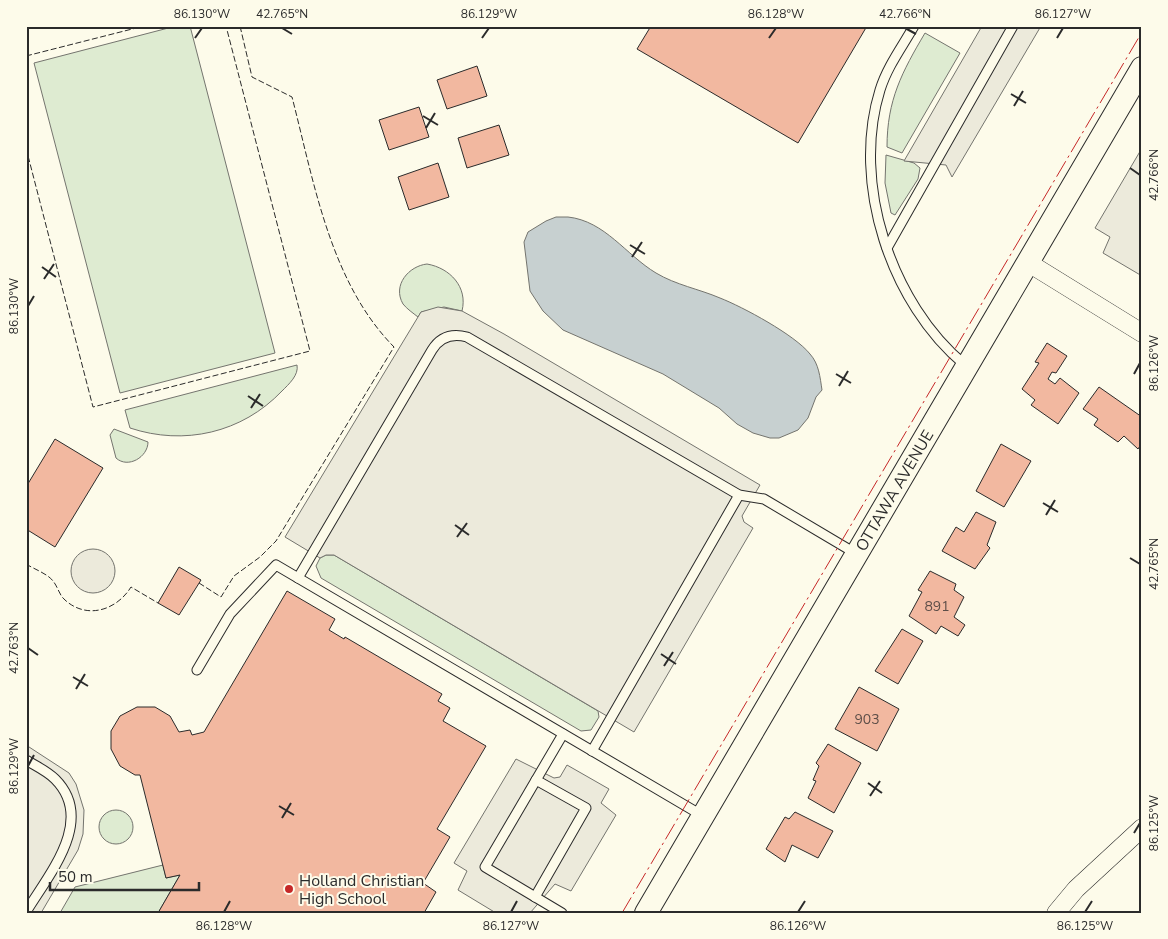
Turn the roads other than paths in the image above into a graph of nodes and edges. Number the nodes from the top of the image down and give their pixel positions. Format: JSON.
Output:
{"nodes":[{"id":1,"x":914,"y":26,"type":"edge"},
{"id":2,"x":1013,"y":26,"type":"edge"},
{"id":3,"x":1142,"y":68,"type":"edge"},
{"id":4,"x":887,"y":248,"type":"junction"},
{"id":5,"x":1027,"y":262,"type":"junction"},
{"id":6,"x":1142,"y":333,"type":"edge"},
{"id":7,"x":965,"y":365,"type":"junction"},
{"id":8,"x":739,"y":496,"type":"junction"},
{"id":9,"x":856,"y":553,"type":"junction"},
{"id":10,"x":298,"y":578,"type":"junction"},
{"id":11,"x":197,"y":670,"type":"dead end"},
{"id":12,"x":563,"y":734,"type":"junction"},
{"id":13,"x":592,"y":751,"type":"junction"},
{"id":14,"x":26,"y":760,"type":"edge"},
{"id":15,"x":536,"y":780,"type":"junction"},
{"id":16,"x":702,"y":816,"type":"junction"},
{"id":17,"x":1142,"y":828,"type":"edge"},
{"id":18,"x":535,"y":897,"type":"junction"},
{"id":19,"x":26,"y":912,"type":"edge"},
{"id":20,"x":562,"y":913,"type":"edge"},
{"id":21,"x":646,"y":913,"type":"edge"},
{"id":22,"x":1056,"y":913,"type":"edge"}],
"edges":[{"from":1,"to":4,"type":"lane"},
{"from":2,"to":4,"type":"lane"},
{"from":3,"to":5,"type":"street","name":"OTTAWA AVENUE"},
{"from":4,"to":7,"type":"lane"},
{"from":5,"to":6,"type":"street"},
{"from":5,"to":7,"type":"street","name":"OTTAWA AVENUE"},
{"from":7,"to":9,"type":"street","name":"OTTAWA AVENUE"},
{"from":8,"to":9,"type":"lane"},
{"from":8,"to":10,"type":"lane"},
{"from":8,"to":13,"type":"lane"},
{"from":9,"to":16,"type":"street","name":"OTTAWA AVENUE"},
{"from":10,"to":11,"type":"lane"},
{"from":10,"to":12,"type":"lane"},
{"from":12,"to":13,"type":"lane"},
{"from":12,"to":15,"type":"lane"},
{"from":13,"to":16,"type":"lane"},
{"from":14,"to":19,"type":"lane"},
{"from":15,"to":18,"type":"lane"},
{"from":15,"to":18,"type":"lane"},
{"from":16,"to":21,"type":"street","name":"OTTAWA AVENUE"},
{"from":17,"to":22,"type":"street"},
{"from":18,"to":20,"type":"lane"}]}
